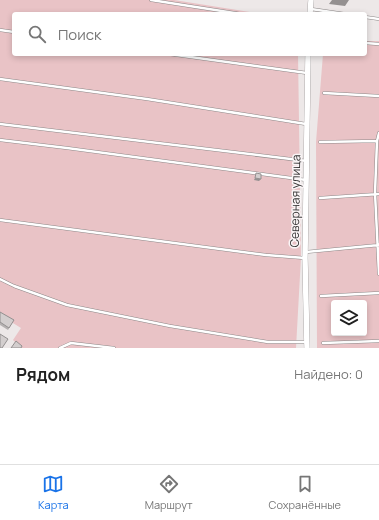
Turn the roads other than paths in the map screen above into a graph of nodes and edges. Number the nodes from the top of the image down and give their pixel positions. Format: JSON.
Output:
{"nodes":[{"id":1,"x":151,"y":0,"type":"edge"},
{"id":2,"x":311,"y":0,"type":"edge"},
{"id":3,"x":228,"y":12,"type":"edge"},
{"id":4,"x":310,"y":12,"type":"edge"},
{"id":5,"x":367,"y":17,"type":"edge"},
{"id":6,"x":379,"y":19,"type":"edge"},
{"id":7,"x":0,"y":30,"type":"edge"},
{"id":8,"x":12,"y":32,"type":"edge"},
{"id":9,"x":367,"y":44,"type":"edge"},
{"id":10,"x":379,"y":44,"type":"edge"},
{"id":11,"x":184,"y":56,"type":"edge"},
{"id":12,"x":308,"y":56,"type":"edge"},
{"id":13,"x":307,"y":73,"type":"junction"},
{"id":14,"x":0,"y":79,"type":"edge"},
{"id":15,"x":324,"y":93,"type":"dead end"},
{"id":16,"x":379,"y":96,"type":"edge"},
{"id":17,"x":0,"y":124,"type":"edge"},
{"id":18,"x":307,"y":124,"type":"junction"},
{"id":19,"x":379,"y":133,"type":"edge"},
{"id":20,"x":0,"y":140,"type":"edge"},
{"id":21,"x":378,"y":141,"type":"edge"},
{"id":22,"x":320,"y":142,"type":"dead end"},
{"id":23,"x":307,"y":161,"type":"junction"},
{"id":24,"x":307,"y":180,"type":"junction"},
{"id":25,"x":375,"y":194,"type":"junction"},
{"id":26,"x":379,"y":194,"type":"edge"},
{"id":27,"x":320,"y":198,"type":"dead end"},
{"id":28,"x":0,"y":220,"type":"edge"},
{"id":29,"x":378,"y":245,"type":"edge"},
{"id":30,"x":306,"y":255,"type":"junction"},
{"id":31,"x":379,"y":274,"type":"edge"},
{"id":32,"x":0,"y":279,"type":"edge"},
{"id":33,"x":379,"y":293,"type":"edge"},
{"id":34,"x":321,"y":296,"type":"dead end"},
{"id":35,"x":379,"y":341,"type":"edge"},
{"id":36,"x":323,"y":343,"type":"dead end"},
{"id":37,"x":307,"y":345,"type":"edge"},
{"id":38,"x":60,"y":348,"type":"edge"},
{"id":39,"x":114,"y":348,"type":"edge"}],
"edges":[{"from":1,"to":3,"type":"lane"},
{"from":2,"to":4,"type":"street"},
{"from":5,"to":6,"type":"lane"},
{"from":7,"to":8,"type":"lane"},
{"from":9,"to":10,"type":"lane"},
{"from":11,"to":13,"type":"lane"},
{"from":12,"to":13,"type":"street","name":"Северная улица"},
{"from":13,"to":18,"type":"street","name":"Северная улица"},
{"from":14,"to":18,"type":"lane"},
{"from":15,"to":16,"type":"lane"},
{"from":17,"to":23,"type":"lane"},
{"from":18,"to":23,"type":"street","name":"Северная улица"},
{"from":19,"to":21,"type":"lane"},
{"from":20,"to":24,"type":"lane"},
{"from":21,"to":22,"type":"lane"},
{"from":21,"to":25,"type":"lane"},
{"from":23,"to":24,"type":"street","name":"Северная улица"},
{"from":24,"to":30,"type":"street","name":"Северная улица"},
{"from":25,"to":26,"type":"lane"},
{"from":25,"to":27,"type":"lane"},
{"from":25,"to":29,"type":"lane"},
{"from":28,"to":30,"type":"lane"},
{"from":29,"to":30,"type":"lane"},
{"from":29,"to":31,"type":"lane"},
{"from":30,"to":37,"type":"street","name":"Северная улица"},
{"from":32,"to":37,"type":"lane"},
{"from":33,"to":34,"type":"lane"},
{"from":35,"to":36,"type":"lane"},
{"from":38,"to":39,"type":"lane"}]}
